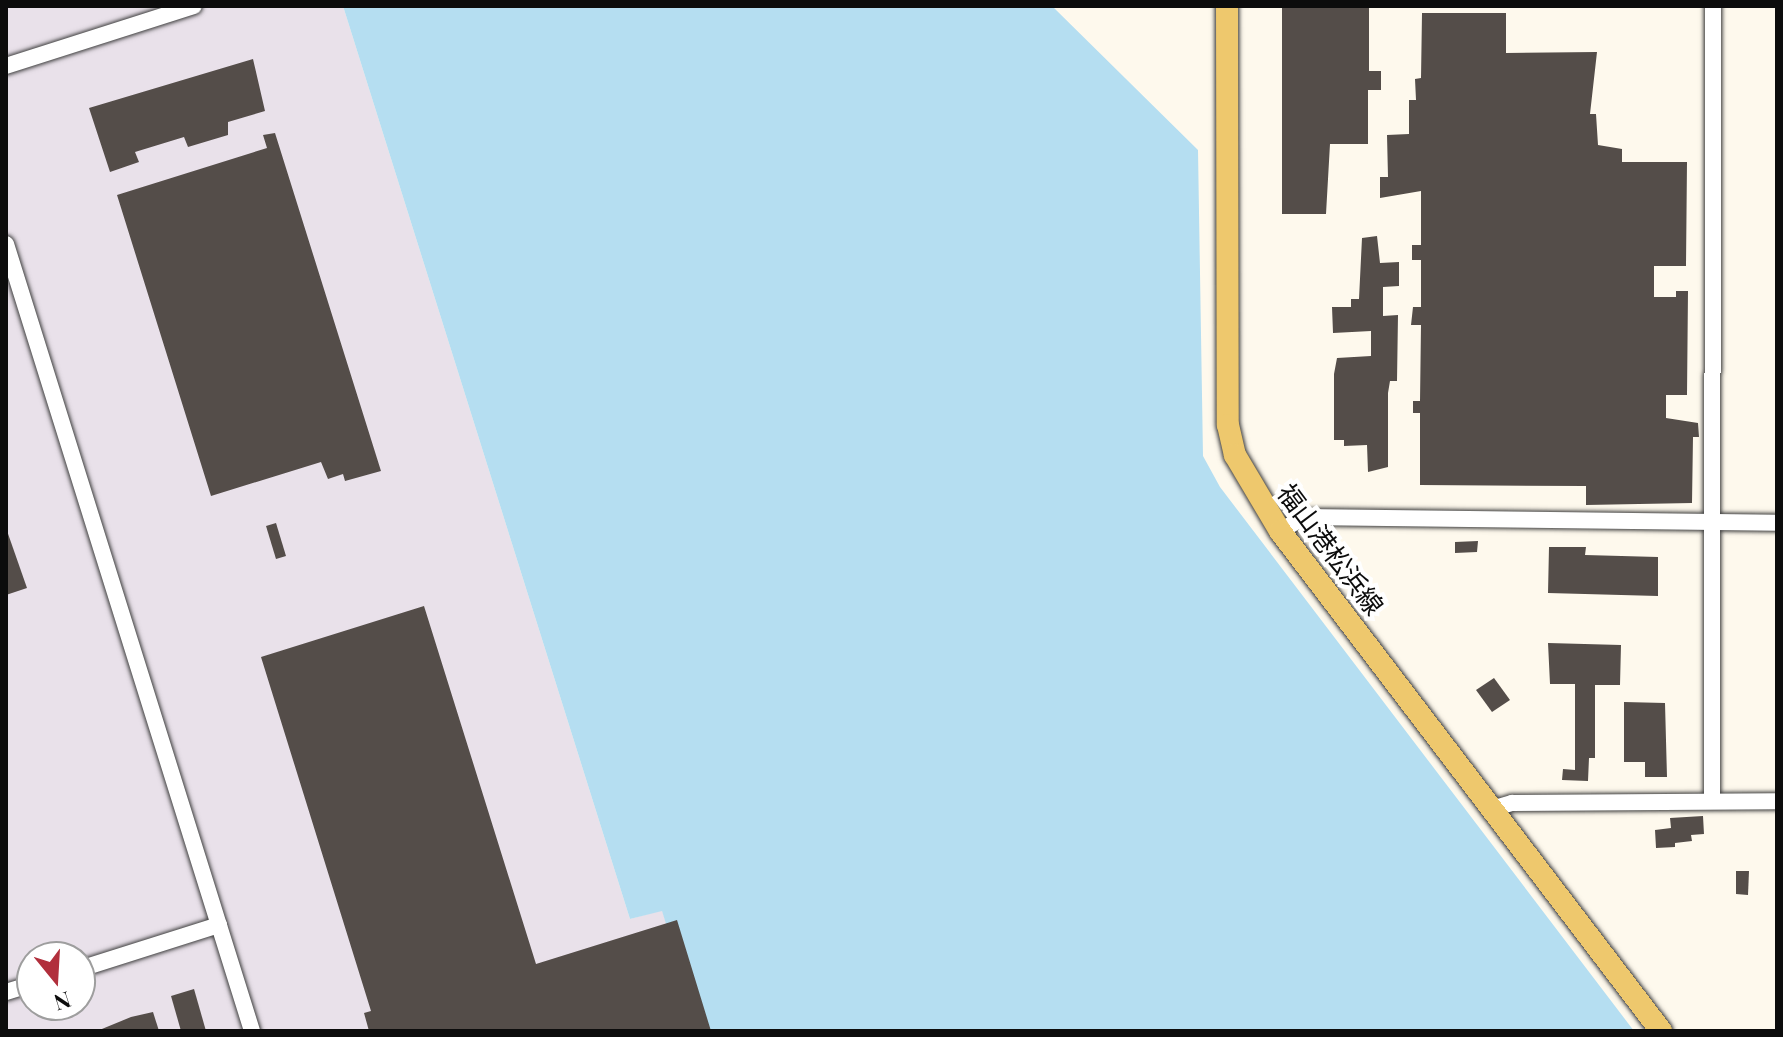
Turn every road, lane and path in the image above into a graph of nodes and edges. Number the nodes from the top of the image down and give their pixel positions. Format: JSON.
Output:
{"nodes":[{"id":1,"x":194,"y":6,"type":"edge"},
{"id":2,"x":1227,"y":6,"type":"edge"},
{"id":3,"x":1713,"y":6,"type":"edge"},
{"id":4,"x":6,"y":66,"type":"edge"},
{"id":5,"x":6,"y":244,"type":"edge"},
{"id":6,"x":9,"y":265,"type":"edge"},
{"id":7,"x":1712,"y":521,"type":"junction"},
{"id":8,"x":1777,"y":523,"type":"edge"},
{"id":9,"x":1280,"y":531,"type":"junction"},
{"id":10,"x":1712,"y":799,"type":"junction"},
{"id":11,"x":1777,"y":801,"type":"edge"},
{"id":12,"x":1492,"y":809,"type":"junction"},
{"id":13,"x":219,"y":925,"type":"junction"},
{"id":14,"x":96,"y":964,"type":"edge"},
{"id":15,"x":252,"y":1031,"type":"edge"},
{"id":16,"x":1661,"y":1031,"type":"edge"}],
"edges":[{"from":1,"to":4,"type":"street"},
{"from":2,"to":9,"type":"main road","name":"福山港松浜線"},
{"from":3,"to":7,"type":"street"},
{"from":5,"to":6,"type":"street"},
{"from":6,"to":13,"type":"street"},
{"from":7,"to":8,"type":"street"},
{"from":7,"to":9,"type":"street"},
{"from":7,"to":10,"type":"street"},
{"from":9,"to":12,"type":"main road","name":"福山港松浜線"},
{"from":10,"to":11,"type":"street"},
{"from":10,"to":12,"type":"street"},
{"from":12,"to":16,"type":"main road","name":"福山港松浜線"},
{"from":13,"to":14,"type":"street"},
{"from":13,"to":15,"type":"street"}]}
